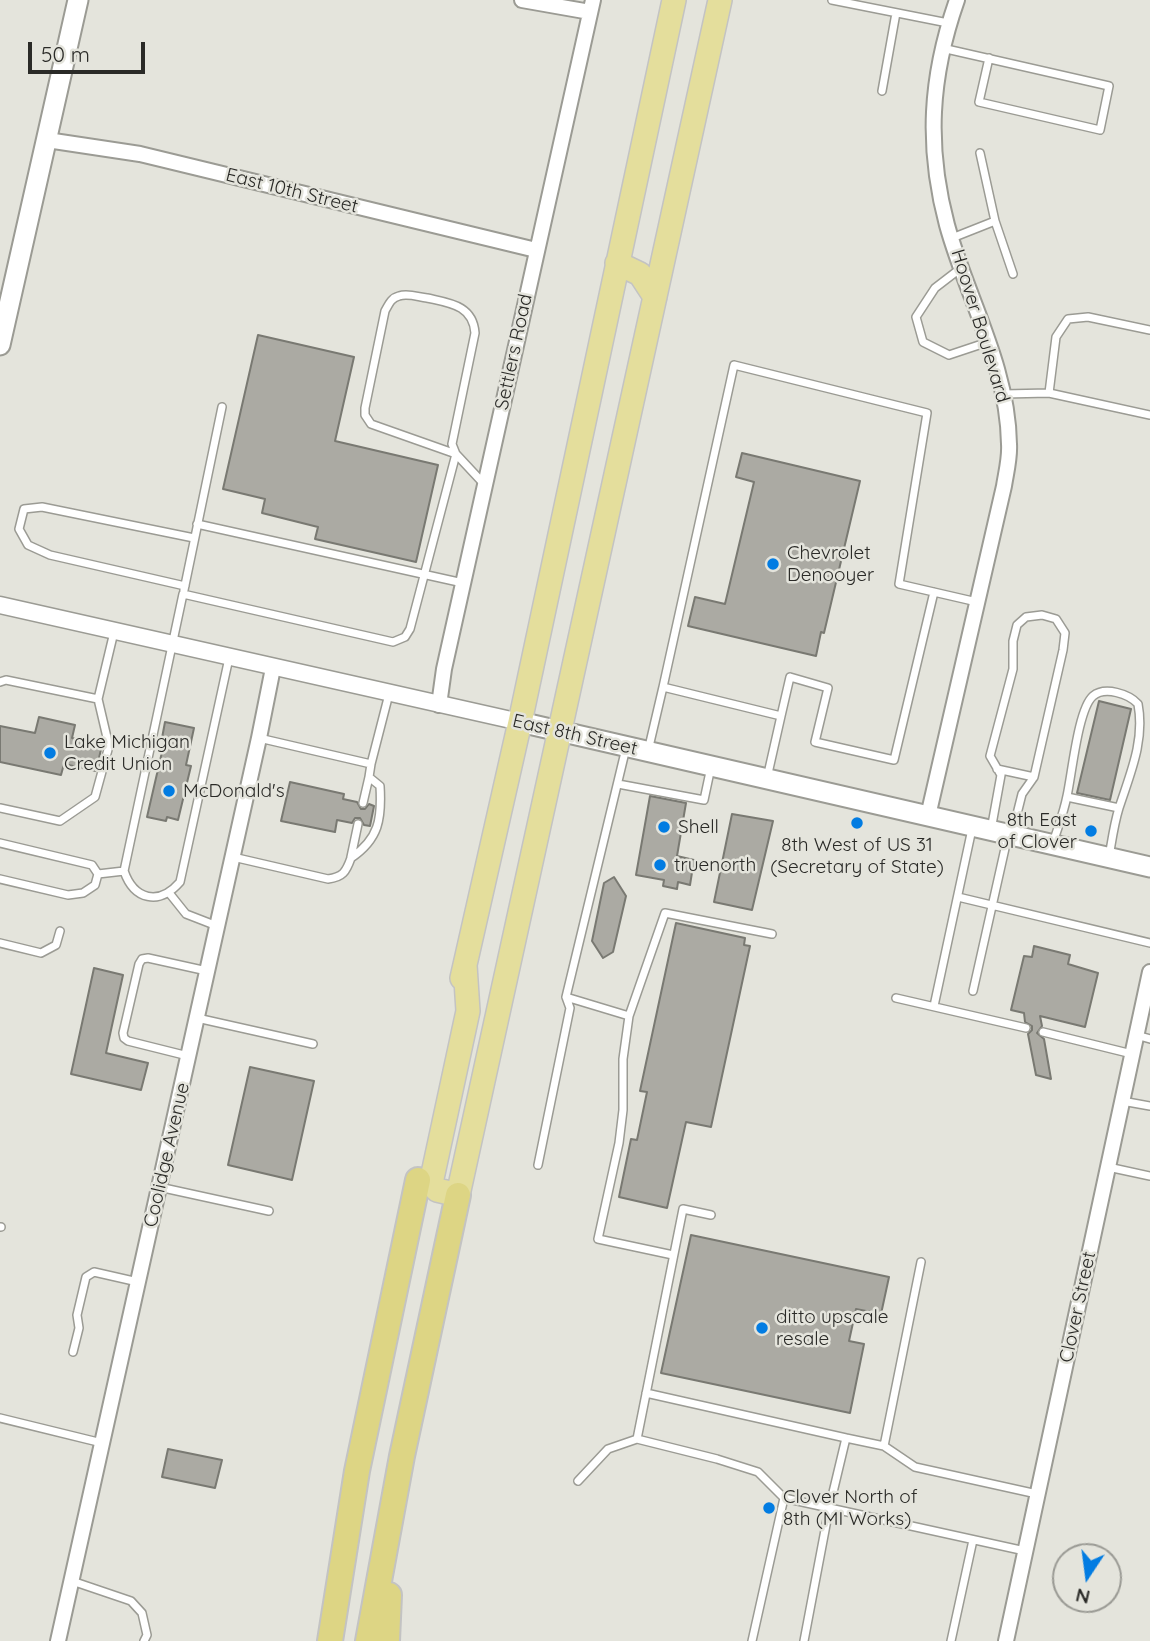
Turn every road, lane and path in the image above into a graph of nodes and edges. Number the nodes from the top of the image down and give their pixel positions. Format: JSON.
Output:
{"nodes":[{"id":1,"x":78,"y":0,"type":"edge"},
{"id":2,"x":522,"y":0,"type":"edge"},
{"id":3,"x":674,"y":0,"type":"edge"},
{"id":4,"x":720,"y":0,"type":"edge"},
{"id":5,"x":832,"y":0,"type":"edge"},
{"id":6,"x":957,"y":0,"type":"edge"},
{"id":7,"x":591,"y":6,"type":"edge"},
{"id":8,"x":896,"y":13,"type":"junction"},
{"id":9,"x":948,"y":23,"type":"junction"},
{"id":10,"x":942,"y":47,"type":"junction"},
{"id":11,"x":989,"y":58,"type":"junction"},
{"id":12,"x":882,"y":91,"type":"dead end"},
{"id":13,"x":47,"y":140,"type":"junction"},
{"id":14,"x":980,"y":153,"type":"dead end"},
{"id":15,"x":995,"y":222,"type":"junction"},
{"id":16,"x":952,"y":238,"type":"junction"},
{"id":17,"x":536,"y":250,"type":"junction"},
{"id":18,"x":617,"y":263,"type":"junction"},
{"id":19,"x":962,"y":267,"type":"junction"},
{"id":20,"x":1013,"y":274,"type":"dead end"},
{"id":21,"x":655,"y":297,"type":"junction"},
{"id":22,"x":1150,"y":330,"type":"edge"},
{"id":23,"x":988,"y":342,"type":"junction"},
{"id":24,"x":0,"y":345,"type":"edge"},
{"id":25,"x":1049,"y":393,"type":"junction"},
{"id":26,"x":1003,"y":394,"type":"junction"},
{"id":27,"x":222,"y":407,"type":"dead end"},
{"id":28,"x":1150,"y":415,"type":"edge"},
{"id":29,"x":456,"y":454,"type":"junction"},
{"id":30,"x":485,"y":485,"type":"junction"},
{"id":31,"x":197,"y":524,"type":"junction"},
{"id":32,"x":194,"y":538,"type":"junction"},
{"id":33,"x":426,"y":575,"type":"junction"},
{"id":34,"x":463,"y":583,"type":"junction"},
{"id":35,"x":185,"y":586,"type":"junction"},
{"id":36,"x":934,"y":592,"type":"junction"},
{"id":37,"x":183,"y":594,"type":"junction"},
{"id":38,"x":977,"y":602,"type":"junction"},
{"id":39,"x":0,"y":605,"type":"edge"},
{"id":40,"x":114,"y":631,"type":"junction"},
{"id":41,"x":174,"y":645,"type":"junction"},
{"id":42,"x":229,"y":657,"type":"junction"},
{"id":43,"x":273,"y":668,"type":"junction"},
{"id":44,"x":0,"y":682,"type":"edge"},
{"id":45,"x":663,"y":687,"type":"junction"},
{"id":46,"x":389,"y":694,"type":"junction"},
{"id":47,"x":98,"y":699,"type":"junction"},
{"id":48,"x":439,"y":705,"type":"junction"},
{"id":49,"x":780,"y":716,"type":"junction"},
{"id":50,"x":520,"y":722,"type":"junction"},
{"id":51,"x":561,"y":732,"type":"junction"},
{"id":52,"x":259,"y":738,"type":"junction"},
{"id":53,"x":626,"y":747,"type":"junction"},
{"id":54,"x":648,"y":752,"type":"junction"},
{"id":55,"x":371,"y":764,"type":"junction"},
{"id":56,"x":711,"y":766,"type":"junction"},
{"id":57,"x":997,"y":769,"type":"junction"},
{"id":58,"x":369,"y":776,"type":"junction"},
{"id":59,"x":1034,"y":777,"type":"junction"},
{"id":60,"x":767,"y":779,"type":"junction"},
{"id":61,"x":618,"y":784,"type":"junction"},
{"id":62,"x":1067,"y":797,"type":"junction"},
{"id":63,"x":363,"y":803,"type":"dead end"},
{"id":64,"x":0,"y":808,"type":"edge"},
{"id":65,"x":1119,"y":808,"type":"junction"},
{"id":66,"x":928,"y":816,"type":"junction"},
{"id":67,"x":358,"y":824,"type":"dead end"},
{"id":68,"x":996,"y":831,"type":"junction"},
{"id":69,"x":0,"y":843,"type":"edge"},
{"id":70,"x":1053,"y":845,"type":"junction"},
{"id":71,"x":233,"y":857,"type":"junction"},
{"id":72,"x":1108,"y":857,"type":"junction"},
{"id":73,"x":351,"y":858,"type":"junction"},
{"id":74,"x":1150,"y":867,"type":"edge"},
{"id":75,"x":124,"y":871,"type":"junction"},
{"id":76,"x":98,"y":874,"type":"junction"},
{"id":77,"x":0,"y":879,"type":"edge"},
{"id":78,"x":170,"y":894,"type":"junction"},
{"id":79,"x":958,"y":897,"type":"junction"},
{"id":80,"x":992,"y":905,"type":"junction"},
{"id":81,"x":218,"y":926,"type":"junction"},
{"id":82,"x":60,"y":931,"type":"dead end"},
{"id":83,"x":772,"y":934,"type":"dead end"},
{"id":84,"x":0,"y":943,"type":"edge"},
{"id":85,"x":1150,"y":943,"type":"edge"},
{"id":86,"x":465,"y":965,"type":"junction"},
{"id":87,"x":208,"y":971,"type":"junction"},
{"id":88,"x":1150,"y":972,"type":"edge"},
{"id":89,"x":973,"y":991,"type":"dead end"},
{"id":90,"x":566,"y":997,"type":"junction"},
{"id":91,"x":896,"y":998,"type":"dead end"},
{"id":92,"x":934,"y":1006,"type":"junction"},
{"id":93,"x":629,"y":1016,"type":"junction"},
{"id":94,"x":197,"y":1018,"type":"junction"},
{"id":95,"x":1026,"y":1028,"type":"dead end"},
{"id":96,"x":1043,"y":1032,"type":"dead end"},
{"id":97,"x":1143,"y":1037,"type":"edge"},
{"id":98,"x":313,"y":1044,"type":"dead end"},
{"id":99,"x":1132,"y":1054,"type":"junction"},
{"id":100,"x":188,"y":1056,"type":"junction"},
{"id":101,"x":1122,"y":1101,"type":"junction"},
{"id":102,"x":1150,"y":1106,"type":"edge"},
{"id":103,"x":538,"y":1165,"type":"dead end"},
{"id":104,"x":1108,"y":1167,"type":"junction"},
{"id":105,"x":1150,"y":1176,"type":"edge"},
{"id":106,"x":418,"y":1180,"type":"joint"},
{"id":107,"x":159,"y":1187,"type":"junction"},
{"id":108,"x":458,"y":1195,"type":"junction"},
{"id":109,"x":270,"y":1211,"type":"dead end"},
{"id":110,"x":711,"y":1215,"type":"dead end"},
{"id":111,"x":673,"y":1255,"type":"junction"},
{"id":112,"x":921,"y":1262,"type":"dead end"},
{"id":113,"x":138,"y":1282,"type":"junction"},
{"id":114,"x":73,"y":1352,"type":"dead end"},
{"id":115,"x":646,"y":1393,"type":"junction"},
{"id":116,"x":0,"y":1418,"type":"edge"},
{"id":117,"x":846,"y":1438,"type":"junction"},
{"id":118,"x":637,"y":1439,"type":"junction"},
{"id":119,"x":102,"y":1443,"type":"junction"},
{"id":120,"x":884,"y":1446,"type":"junction"},
{"id":121,"x":578,"y":1481,"type":"dead end"},
{"id":122,"x":1038,"y":1494,"type":"junction"},
{"id":123,"x":784,"y":1498,"type":"junction"},
{"id":124,"x":392,"y":1504,"type":"junction"},
{"id":125,"x":829,"y":1509,"type":"junction"},
{"id":126,"x":973,"y":1540,"type":"junction"},
{"id":127,"x":1026,"y":1551,"type":"junction"},
{"id":128,"x":72,"y":1581,"type":"junction"},
{"id":129,"x":338,"y":1586,"type":"junction"},
{"id":130,"x":58,"y":1641,"type":"edge"},
{"id":131,"x":144,"y":1641,"type":"edge"},
{"id":132,"x":320,"y":1641,"type":"edge"},
{"id":133,"x":330,"y":1641,"type":"edge"},
{"id":134,"x":368,"y":1641,"type":"edge"},
{"id":135,"x":387,"y":1641,"type":"edge"},
{"id":136,"x":752,"y":1641,"type":"edge"},
{"id":137,"x":804,"y":1641,"type":"edge"},
{"id":138,"x":951,"y":1641,"type":"edge"},
{"id":139,"x":1006,"y":1641,"type":"edge"}],
"edges":[{"from":1,"to":13,"type":"main road"},
{"from":2,"to":7,"type":"street"},
{"from":3,"to":18,"type":"highway"},
{"from":4,"to":21,"type":"highway"},
{"from":5,"to":8,"type":"lane"},
{"from":6,"to":9,"type":"street","name":"Hoover Boulevard"},
{"from":7,"to":17,"type":"street","name":"Settlers Road"},
{"from":8,"to":9,"type":"lane"},
{"from":8,"to":12,"type":"lane"},
{"from":9,"to":10,"type":"street","name":"Hoover Boulevard"},
{"from":10,"to":11,"type":"lane"},
{"from":10,"to":16,"type":"street","name":"Hoover Boulevard"},
{"from":11,"to":11,"type":"lane"},
{"from":13,"to":17,"type":"street","name":"East 10th Street"},
{"from":13,"to":24,"type":"main road"},
{"from":14,"to":15,"type":"lane"},
{"from":15,"to":16,"type":"lane"},
{"from":15,"to":20,"type":"lane"},
{"from":16,"to":19,"type":"street","name":"Hoover Boulevard"},
{"from":17,"to":30,"type":"street","name":"Settlers Road"},
{"from":18,"to":21,"type":"highway"},
{"from":18,"to":50,"type":"highway"},
{"from":19,"to":23,"type":"street","name":"Hoover Boulevard"},
{"from":19,"to":23,"type":"lane"},
{"from":21,"to":51,"type":"highway"},
{"from":22,"to":25,"type":"lane"},
{"from":23,"to":26,"type":"street","name":"Hoover Boulevard"},
{"from":25,"to":26,"type":"lane"},
{"from":25,"to":28,"type":"lane"},
{"from":26,"to":38,"type":"street","name":"Hoover Boulevard"},
{"from":27,"to":31,"type":"lane"},
{"from":29,"to":29,"type":"lane"},
{"from":29,"to":30,"type":"lane"},
{"from":29,"to":33,"type":"lane"},
{"from":30,"to":34,"type":"street","name":"Settlers Road"},
{"from":31,"to":32,"type":"lane"},
{"from":31,"to":33,"type":"lane"},
{"from":32,"to":35,"type":"lane"},
{"from":32,"to":35,"type":"lane"},
{"from":33,"to":34,"type":"lane"},
{"from":33,"to":37,"type":"lane"},
{"from":34,"to":48,"type":"street","name":"Settlers Road"},
{"from":35,"to":37,"type":"lane"},
{"from":36,"to":38,"type":"lane"},
{"from":36,"to":45,"type":"lane"},
{"from":36,"to":49,"type":"lane"},
{"from":37,"to":41,"type":"lane"},
{"from":38,"to":66,"type":"street","name":"Hoover Boulevard"},
{"from":39,"to":40,"type":"street","name":"East 8th Street"},
{"from":40,"to":41,"type":"street","name":"East 8th Street"},
{"from":40,"to":47,"type":"lane"},
{"from":41,"to":42,"type":"street","name":"East 8th Street"},
{"from":41,"to":75,"type":"lane"},
{"from":42,"to":43,"type":"street","name":"East 8th Street"},
{"from":42,"to":78,"type":"lane"},
{"from":43,"to":46,"type":"street","name":"East 8th Street"},
{"from":43,"to":52,"type":"street","name":"Coolidge Avenue"},
{"from":44,"to":47,"type":"lane"},
{"from":45,"to":49,"type":"lane"},
{"from":45,"to":54,"type":"lane"},
{"from":46,"to":48,"type":"street","name":"East 8th Street"},
{"from":46,"to":55,"type":"lane"},
{"from":47,"to":64,"type":"lane"},
{"from":48,"to":50,"type":"street","name":"East 8th Street"},
{"from":49,"to":60,"type":"lane"},
{"from":50,"to":51,"type":"main road","name":"East 8th Street"},
{"from":50,"to":86,"type":"highway"},
{"from":51,"to":53,"type":"main road","name":"East 8th Street"},
{"from":51,"to":108,"type":"highway"},
{"from":52,"to":55,"type":"lane"},
{"from":52,"to":71,"type":"street","name":"Coolidge Avenue"},
{"from":53,"to":54,"type":"main road","name":"East 8th Street"},
{"from":53,"to":61,"type":"lane"},
{"from":54,"to":56,"type":"main road","name":"East 8th Street"},
{"from":55,"to":58,"type":"lane"},
{"from":56,"to":60,"type":"main road","name":"East 8th Street"},
{"from":56,"to":61,"type":"lane"},
{"from":57,"to":59,"type":"lane"},
{"from":57,"to":59,"type":"lane"},
{"from":57,"to":68,"type":"lane"},
{"from":58,"to":63,"type":"lane"},
{"from":58,"to":73,"type":"lane"},
{"from":59,"to":68,"type":"lane"},
{"from":60,"to":66,"type":"main road","name":"East 8th Street"},
{"from":61,"to":90,"type":"lane"},
{"from":62,"to":65,"type":"lane"},
{"from":62,"to":65,"type":"lane"},
{"from":62,"to":70,"type":"lane"},
{"from":65,"to":72,"type":"lane"},
{"from":66,"to":68,"type":"main road","name":"East 8th Street"},
{"from":67,"to":73,"type":"lane"},
{"from":68,"to":70,"type":"main road","name":"East 8th Street"},
{"from":68,"to":79,"type":"lane"},
{"from":68,"to":80,"type":"lane"},
{"from":69,"to":76,"type":"lane"},
{"from":70,"to":72,"type":"main road","name":"East 8th Street"},
{"from":71,"to":73,"type":"lane"},
{"from":71,"to":81,"type":"street","name":"Coolidge Avenue"},
{"from":72,"to":74,"type":"main road","name":"East 8th Street"},
{"from":75,"to":76,"type":"lane"},
{"from":75,"to":78,"type":"lane"},
{"from":76,"to":77,"type":"lane"},
{"from":78,"to":81,"type":"lane"},
{"from":79,"to":80,"type":"lane"},
{"from":79,"to":92,"type":"lane"},
{"from":80,"to":85,"type":"lane"},
{"from":80,"to":89,"type":"lane"},
{"from":81,"to":87,"type":"street","name":"Coolidge Avenue"},
{"from":82,"to":84,"type":"lane"},
{"from":83,"to":93,"type":"lane"},
{"from":86,"to":106,"type":"highway"},
{"from":86,"to":108,"type":"highway"},
{"from":87,"to":94,"type":"street","name":"Coolidge Avenue"},
{"from":87,"to":100,"type":"lane"},
{"from":88,"to":97,"type":"street","name":"Clover Street"},
{"from":90,"to":93,"type":"lane"},
{"from":90,"to":103,"type":"lane"},
{"from":91,"to":92,"type":"lane"},
{"from":92,"to":95,"type":"lane"},
{"from":93,"to":111,"type":"lane"},
{"from":94,"to":98,"type":"lane"},
{"from":94,"to":100,"type":"street","name":"Coolidge Avenue"},
{"from":96,"to":99,"type":"lane"},
{"from":97,"to":99,"type":"street","name":"Clover Street"},
{"from":99,"to":101,"type":"street","name":"Clover Street"},
{"from":100,"to":107,"type":"street","name":"Coolidge Avenue"},
{"from":101,"to":102,"type":"lane"},
{"from":101,"to":104,"type":"street","name":"Clover Street"},
{"from":104,"to":105,"type":"lane"},
{"from":104,"to":122,"type":"street","name":"Clover Street"},
{"from":106,"to":129,"type":"highway"},
{"from":107,"to":109,"type":"lane"},
{"from":107,"to":113,"type":"street","name":"Coolidge Avenue"},
{"from":108,"to":124,"type":"highway"},
{"from":110,"to":111,"type":"lane"},
{"from":111,"to":115,"type":"lane"},
{"from":112,"to":120,"type":"lane"},
{"from":113,"to":114,"type":"lane"},
{"from":113,"to":119,"type":"street","name":"Coolidge Avenue"},
{"from":115,"to":117,"type":"lane"},
{"from":115,"to":118,"type":"lane"},
{"from":116,"to":119,"type":"lane"},
{"from":117,"to":120,"type":"lane"},
{"from":117,"to":125,"type":"lane"},
{"from":118,"to":121,"type":"lane"},
{"from":118,"to":123,"type":"lane"},
{"from":119,"to":128,"type":"street","name":"Coolidge Avenue"},
{"from":120,"to":122,"type":"lane"},
{"from":122,"to":127,"type":"street","name":"Clover Street"},
{"from":123,"to":125,"type":"lane"},
{"from":123,"to":136,"type":"lane"},
{"from":124,"to":134,"type":"highway"},
{"from":124,"to":135,"type":"highway"},
{"from":125,"to":126,"type":"lane"},
{"from":125,"to":137,"type":"lane"},
{"from":126,"to":127,"type":"lane"},
{"from":126,"to":138,"type":"lane"},
{"from":127,"to":139,"type":"street","name":"Clover Street"},
{"from":128,"to":130,"type":"street","name":"Coolidge Avenue"},
{"from":128,"to":131,"type":"lane"},
{"from":129,"to":132,"type":"highway"},
{"from":129,"to":133,"type":"highway"}]}
